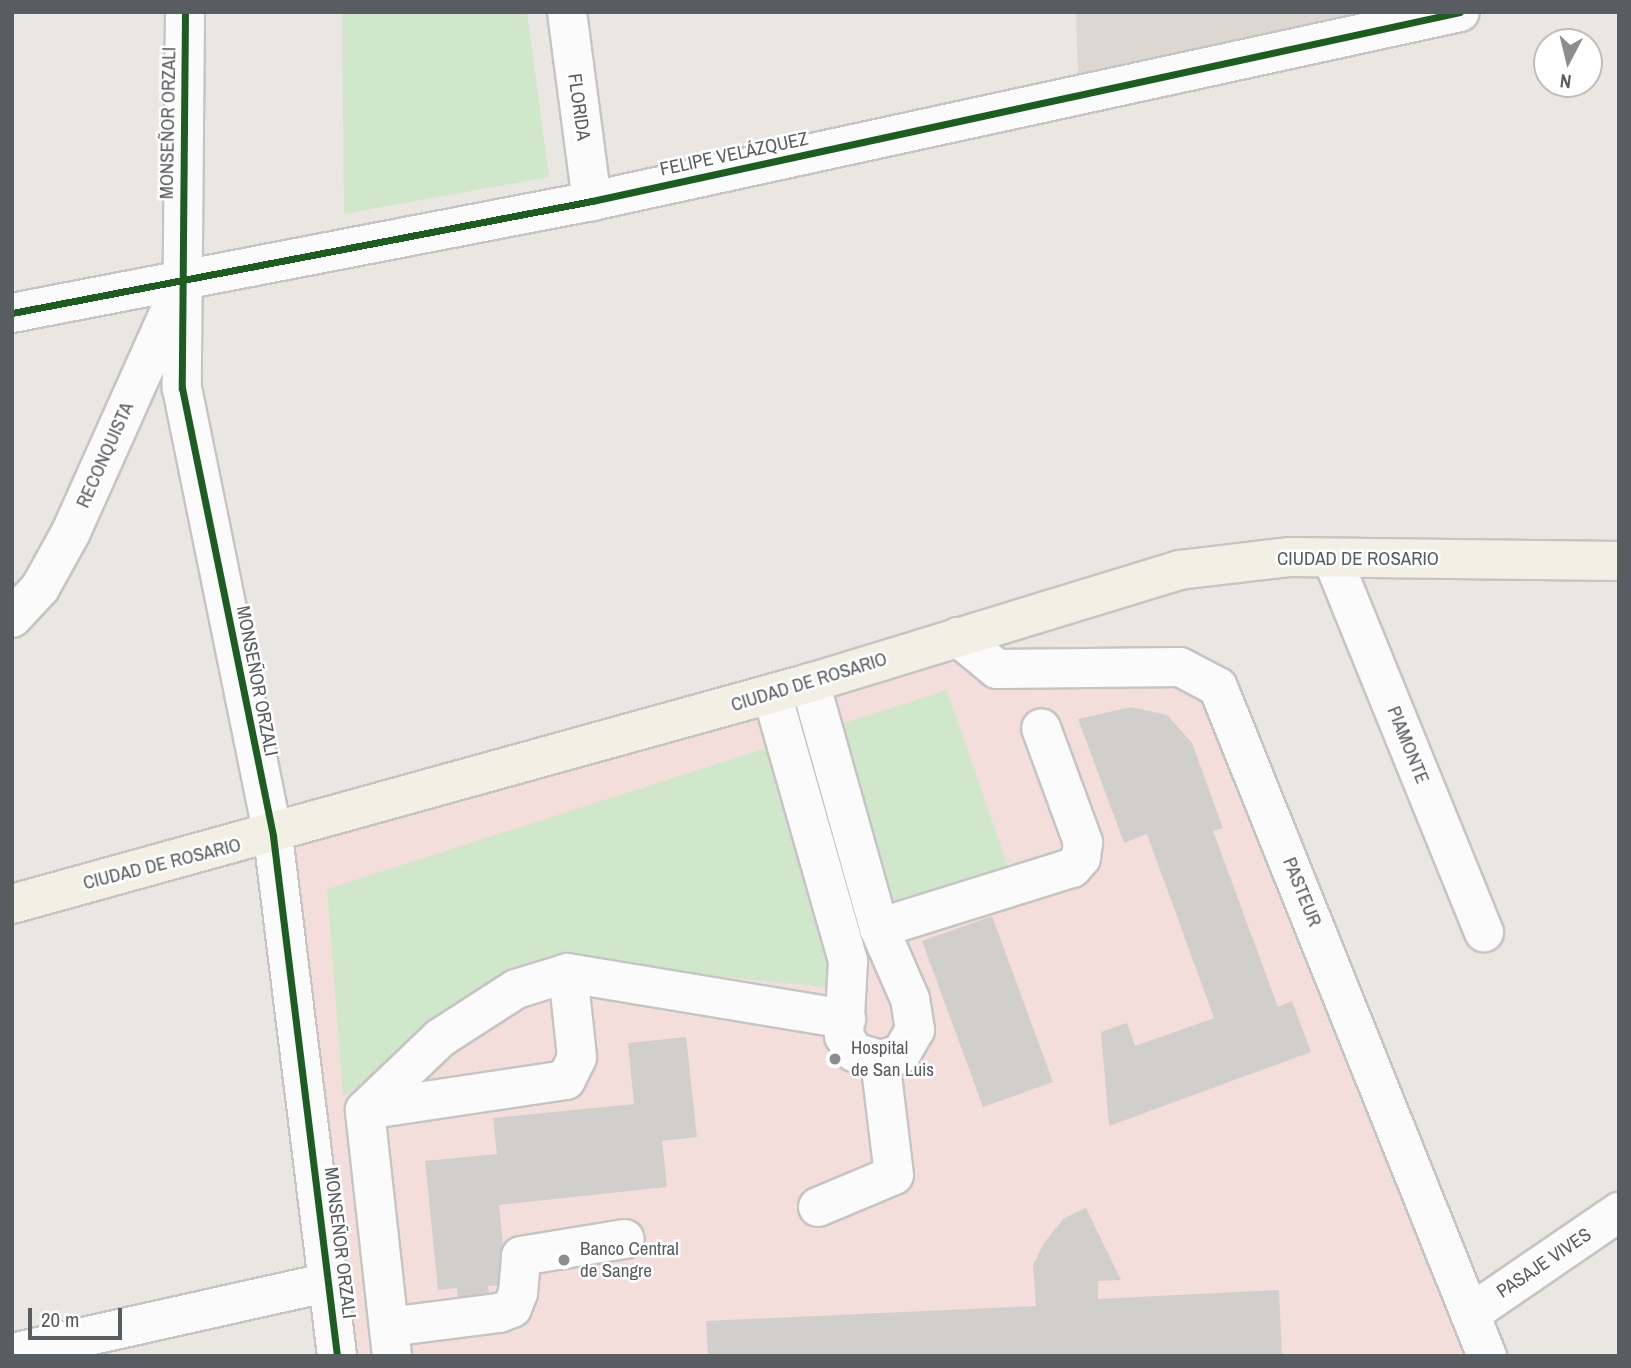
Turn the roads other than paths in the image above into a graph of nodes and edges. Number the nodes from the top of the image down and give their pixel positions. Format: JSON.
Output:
{"nodes":[{"id":1,"x":185,"y":12,"type":"edge"},
{"id":2,"x":567,"y":12,"type":"edge"},
{"id":3,"x":1460,"y":12,"type":"edge"},
{"id":4,"x":592,"y":201,"type":"junction"},
{"id":5,"x":182,"y":283,"type":"junction"},
{"id":6,"x":12,"y":313,"type":"edge"},
{"id":7,"x":1332,"y":558,"type":"junction"},
{"id":8,"x":1619,"y":561,"type":"edge"},
{"id":9,"x":12,"y":618,"type":"edge"},
{"id":10,"x":958,"y":637,"type":"junction"},
{"id":11,"x":810,"y":683,"type":"junction"},
{"id":12,"x":772,"y":694,"type":"junction"},
{"id":13,"x":1041,"y":728,"type":"dead end"},
{"id":14,"x":272,"y":836,"type":"junction"},
{"id":15,"x":12,"y":904,"type":"edge"},
{"id":16,"x":879,"y":928,"type":"junction"},
{"id":17,"x":1484,"y":932,"type":"dead end"},
{"id":18,"x":568,"y":973,"type":"junction"},
{"id":19,"x":846,"y":1019,"type":"junction"},
{"id":20,"x":880,"y":1060,"type":"junction"},
{"id":21,"x":365,"y":1110,"type":"junction"},
{"id":22,"x":818,"y":1207,"type":"dead end"},
{"id":23,"x":1619,"y":1212,"type":"edge"},
{"id":24,"x":625,"y":1239,"type":"dead end"},
{"id":25,"x":329,"y":1282,"type":"junction"},
{"id":26,"x":1470,"y":1314,"type":"junction"},
{"id":27,"x":390,"y":1341,"type":"edge"},
{"id":28,"x":12,"y":1353,"type":"edge"},
{"id":29,"x":337,"y":1356,"type":"edge"},
{"id":30,"x":1487,"y":1356,"type":"edge"}],
"edges":[{"from":1,"to":5,"type":"street","name":"MONSEÑOR ORZALI"},
{"from":2,"to":4,"type":"street","name":"FLORIDA"},
{"from":3,"to":4,"type":"street","name":"FELIPE VELÁZQUEZ"},
{"from":4,"to":5,"type":"street","name":"FELIPE VELÁZQUEZ"},
{"from":5,"to":6,"type":"street","name":"FELIPE VELÁZQUEZ"},
{"from":5,"to":9,"type":"street","name":"RECONQUISTA"},
{"from":5,"to":14,"type":"street","name":"MONSEÑOR ORZALI"},
{"from":7,"to":8,"type":"main road","name":"CIUDAD DE ROSARIO"},
{"from":7,"to":10,"type":"main road","name":"CIUDAD DE ROSARIO"},
{"from":7,"to":17,"type":"street","name":"PIAMONTE"},
{"from":10,"to":11,"type":"main road","name":"CIUDAD DE ROSARIO"},
{"from":10,"to":26,"type":"street","name":"PASTEUR"},
{"from":11,"to":12,"type":"main road","name":"CIUDAD DE ROSARIO"},
{"from":11,"to":16,"type":"street"},
{"from":12,"to":14,"type":"main road","name":"CIUDAD DE ROSARIO"},
{"from":12,"to":19,"type":"street"},
{"from":13,"to":16,"type":"street"},
{"from":14,"to":15,"type":"main road","name":"CIUDAD DE ROSARIO"},
{"from":14,"to":25,"type":"street","name":"MONSEÑOR ORZALI"},
{"from":16,"to":20,"type":"street"},
{"from":18,"to":19,"type":"street"},
{"from":18,"to":21,"type":"street"},
{"from":18,"to":21,"type":"street"},
{"from":19,"to":20,"type":"street"},
{"from":20,"to":22,"type":"street"},
{"from":21,"to":27,"type":"street"},
{"from":23,"to":26,"type":"street","name":"PASAJE VIVES"},
{"from":24,"to":27,"type":"street"},
{"from":25,"to":28,"type":"street"},
{"from":25,"to":29,"type":"street","name":"MONSEÑOR ORZALI"},
{"from":26,"to":30,"type":"street","name":"PASTEUR"}]}
